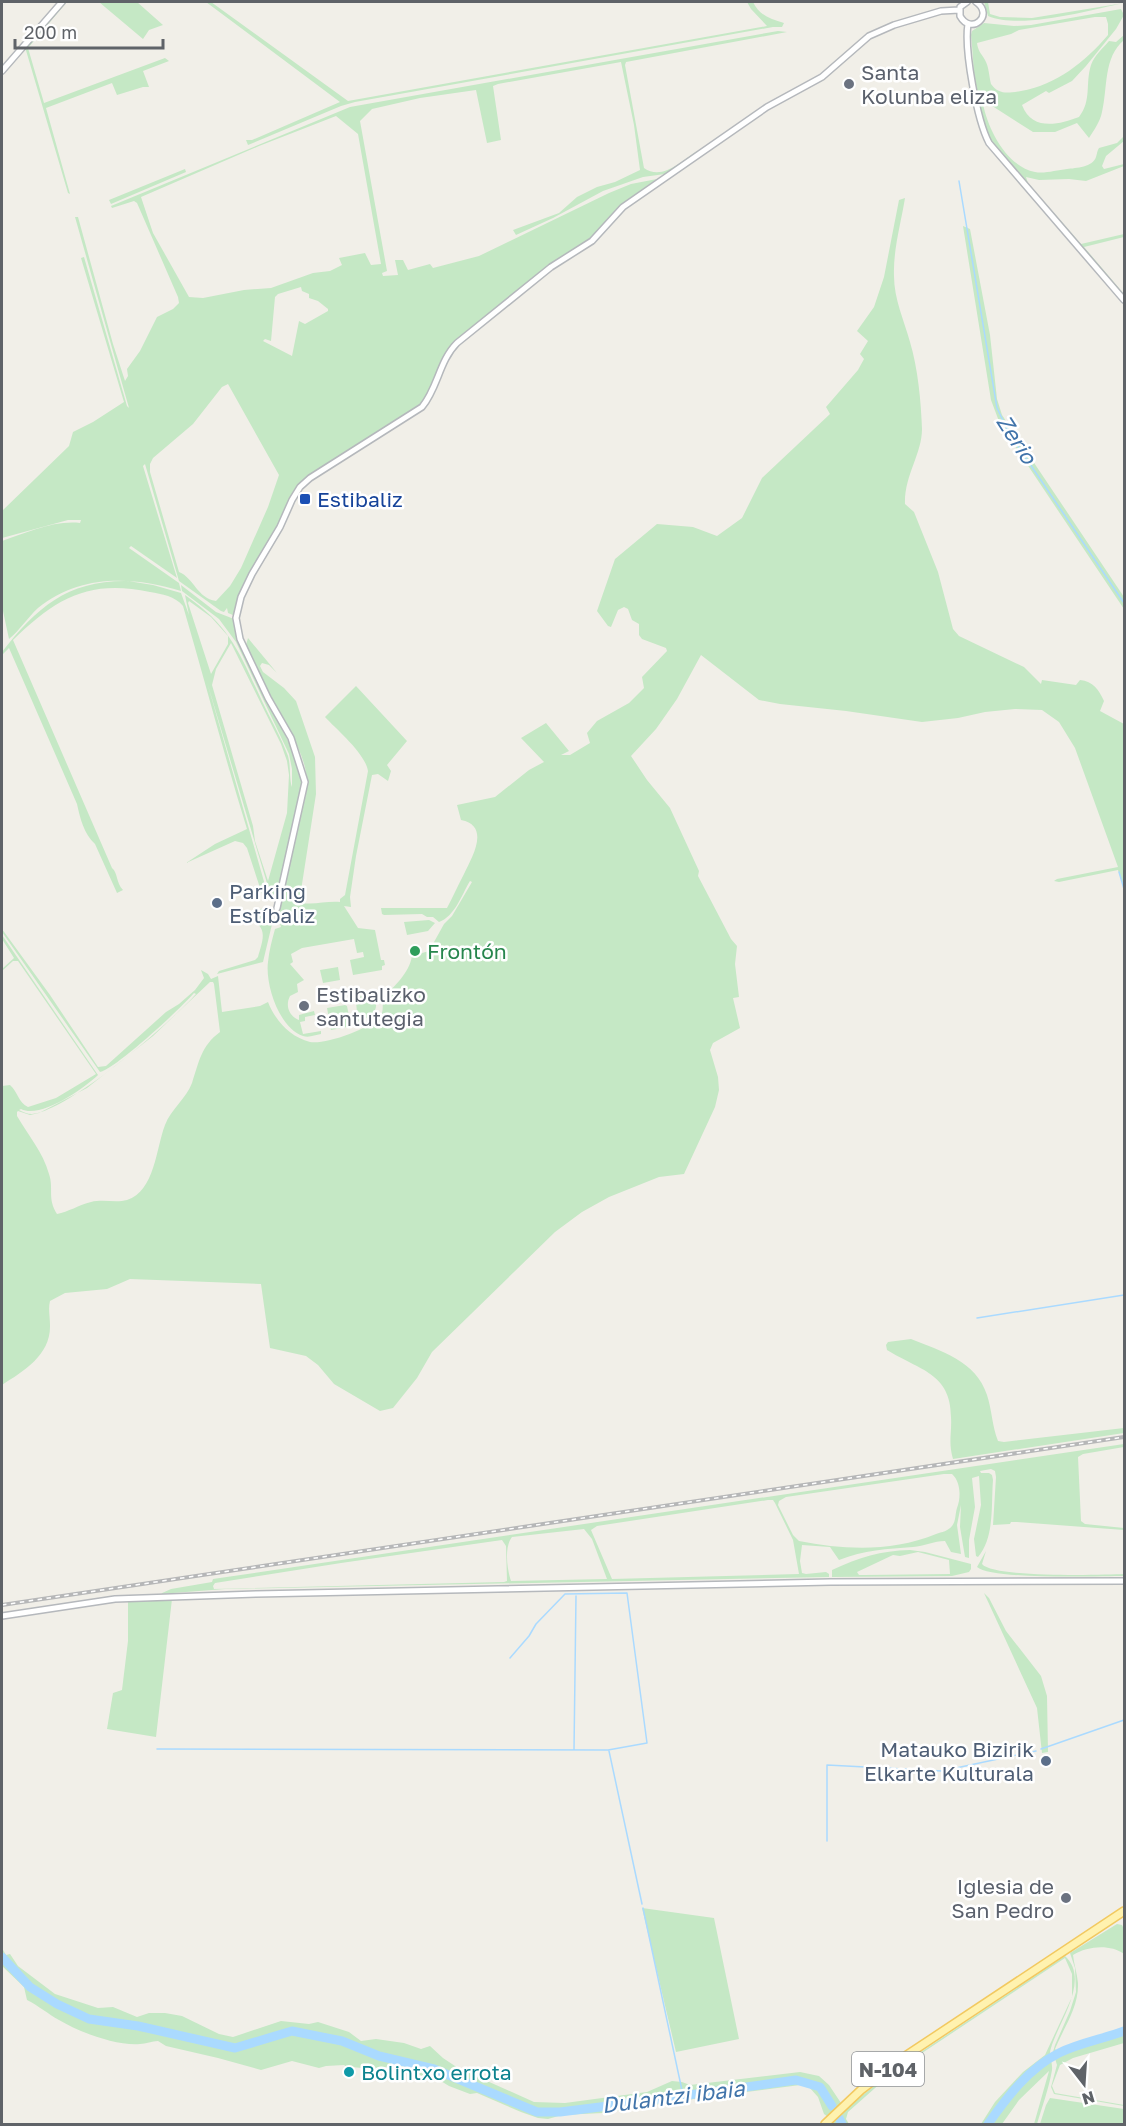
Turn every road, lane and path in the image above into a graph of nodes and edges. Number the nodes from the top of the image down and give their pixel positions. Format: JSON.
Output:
{"nodes":[{"id":1,"x":62,"y":2,"type":"edge"},
{"id":2,"x":967,"y":2,"type":"edge"},
{"id":3,"x":976,"y":2,"type":"edge"},
{"id":4,"x":959,"y":10,"type":"junction"},
{"id":5,"x":968,"y":24,"type":"junction"},
{"id":6,"x":2,"y":71,"type":"edge"},
{"id":7,"x":1125,"y":300,"type":"edge"},
{"id":8,"x":277,"y":908,"type":"dead end"},
{"id":9,"x":1125,"y":1581,"type":"edge"},
{"id":10,"x":2,"y":1616,"type":"edge"},
{"id":11,"x":1125,"y":1911,"type":"edge"},
{"id":12,"x":825,"y":2124,"type":"edge"}],
"edges":[{"from":1,"to":6,"type":"street"},
{"from":2,"to":4,"type":"street"},
{"from":3,"to":5,"type":"street"},
{"from":4,"to":5,"type":"street"},
{"from":4,"to":8,"type":"street"},
{"from":5,"to":7,"type":"street"},
{"from":9,"to":10,"type":"street"},
{"from":11,"to":12,"type":"main road","number":"N-104"}]}
